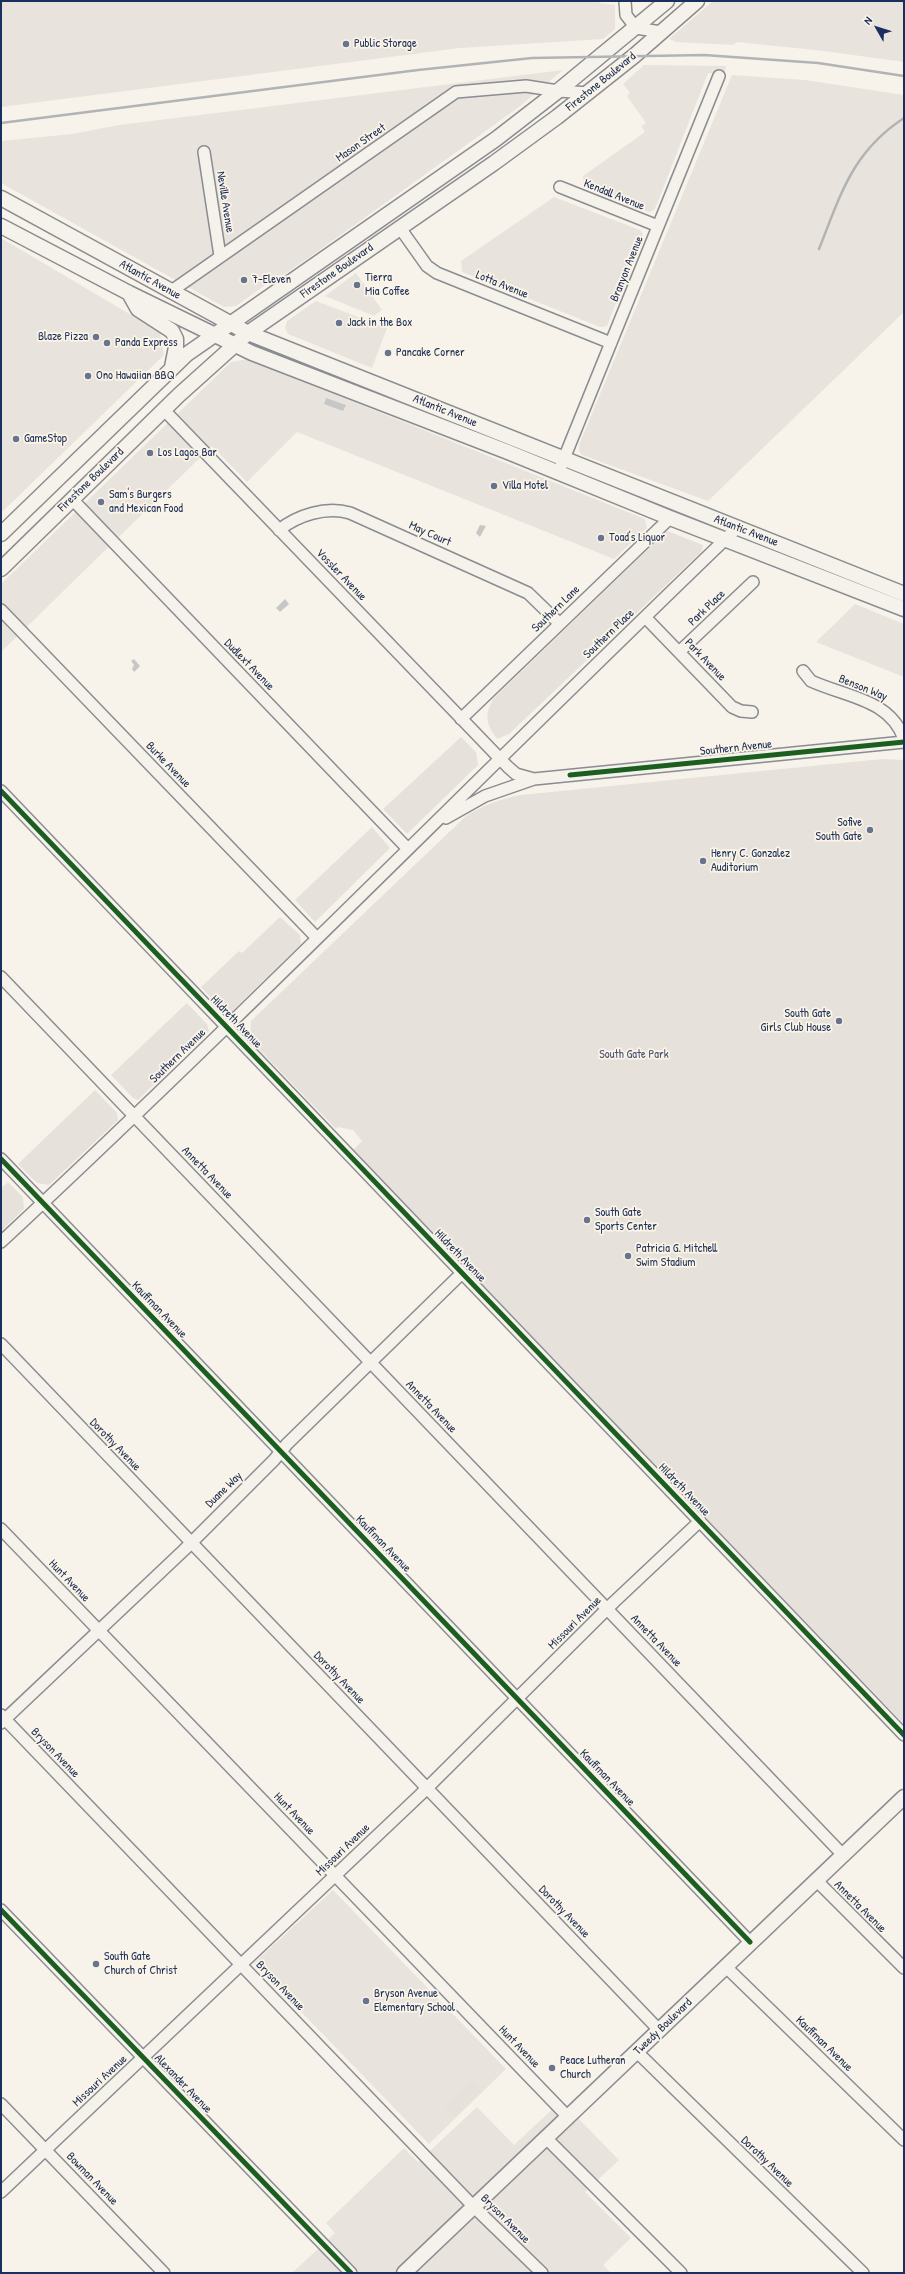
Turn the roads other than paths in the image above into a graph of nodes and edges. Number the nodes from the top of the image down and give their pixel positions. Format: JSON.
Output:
{"nodes":[{"id":1,"x":625,"y":1,"type":"edge"},
{"id":2,"x":667,"y":1,"type":"edge"},
{"id":3,"x":697,"y":1,"type":"edge"},
{"id":4,"x":636,"y":28,"type":"junction"},
{"id":5,"x":661,"y":32,"type":"junction"},
{"id":6,"x":719,"y":76,"type":"dead end"},
{"id":7,"x":558,"y":91,"type":"junction"},
{"id":8,"x":589,"y":93,"type":"junction"},
{"id":9,"x":204,"y":152,"type":"dead end"},
{"id":10,"x":440,"y":180,"type":"junction"},
{"id":11,"x":560,"y":187,"type":"dead end"},
{"id":12,"x":1,"y":198,"type":"edge"},
{"id":13,"x":1,"y":226,"type":"edge"},
{"id":14,"x":658,"y":226,"type":"junction"},
{"id":15,"x":400,"y":228,"type":"junction"},
{"id":16,"x":220,"y":256,"type":"junction"},
{"id":17,"x":170,"y":292,"type":"junction"},
{"id":18,"x":129,"y":293,"type":"junction"},
{"id":19,"x":230,"y":324,"type":"junction"},
{"id":20,"x":248,"y":333,"type":"junction"},
{"id":21,"x":215,"y":334,"type":"junction"},
{"id":22,"x":611,"y":343,"type":"junction"},
{"id":23,"x":234,"y":344,"type":"junction"},
{"id":24,"x":172,"y":367,"type":"junction"},
{"id":25,"x":164,"y":410,"type":"junction"},
{"id":26,"x":564,"y":459,"type":"junction"},
{"id":27,"x":559,"y":472,"type":"junction"},
{"id":28,"x":72,"y":499,"type":"junction"},
{"id":29,"x":670,"y":518,"type":"junction"},
{"id":30,"x":737,"y":528,"type":"junction"},
{"id":31,"x":279,"y":530,"type":"junction"},
{"id":32,"x":1,"y":534,"type":"edge"},
{"id":33,"x":726,"y":539,"type":"junction"},
{"id":34,"x":1,"y":569,"type":"edge"},
{"id":35,"x":753,"y":582,"type":"dead end"},
{"id":36,"x":904,"y":594,"type":"edge"},
{"id":37,"x":904,"y":609,"type":"edge"},
{"id":38,"x":1,"y":610,"type":"edge"},
{"id":39,"x":645,"y":617,"type":"junction"},
{"id":40,"x":560,"y":624,"type":"junction"},
{"id":41,"x":679,"y":652,"type":"junction"},
{"id":42,"x":803,"y":671,"type":"dead end"},
{"id":43,"x":752,"y":712,"type":"dead end"},
{"id":44,"x":461,"y":719,"type":"junction"},
{"id":45,"x":904,"y":741,"type":"edge"},
{"id":46,"x":499,"y":758,"type":"junction"},
{"id":47,"x":534,"y":779,"type":"junction"},
{"id":48,"x":1,"y":791,"type":"edge"},
{"id":49,"x":423,"y":835,"type":"junction"},
{"id":50,"x":408,"y":849,"type":"junction"},
{"id":51,"x":317,"y":938,"type":"junction"},
{"id":52,"x":1,"y":977,"type":"edge"},
{"id":53,"x":227,"y":1027,"type":"junction"},
{"id":54,"x":134,"y":1116,"type":"junction"},
{"id":55,"x":1,"y":1160,"type":"edge"},
{"id":56,"x":43,"y":1203,"type":"junction"},
{"id":57,"x":1,"y":1242,"type":"edge"},
{"id":58,"x":462,"y":1273,"type":"junction"},
{"id":59,"x":1,"y":1344,"type":"edge"},
{"id":60,"x":371,"y":1363,"type":"junction"},
{"id":61,"x":280,"y":1452,"type":"junction"},
{"id":62,"x":700,"y":1521,"type":"junction"},
{"id":63,"x":1,"y":1529,"type":"edge"},
{"id":64,"x":190,"y":1542,"type":"junction"},
{"id":65,"x":607,"y":1609,"type":"junction"},
{"id":66,"x":98,"y":1631,"type":"junction"},
{"id":67,"x":517,"y":1698,"type":"junction"},
{"id":68,"x":2,"y":1719,"type":"edge"},
{"id":69,"x":904,"y":1735,"type":"edge"},
{"id":70,"x":426,"y":1788,"type":"junction"},
{"id":71,"x":904,"y":1797,"type":"edge"},
{"id":72,"x":843,"y":1855,"type":"junction"},
{"id":73,"x":335,"y":1875,"type":"junction"},
{"id":74,"x":816,"y":1880,"type":"junction"},
{"id":75,"x":1,"y":1910,"type":"edge"},
{"id":76,"x":750,"y":1942,"type":"junction"},
{"id":77,"x":241,"y":1965,"type":"junction"},
{"id":78,"x":726,"y":1967,"type":"junction"},
{"id":79,"x":904,"y":1968,"type":"edge"},
{"id":80,"x":659,"y":2030,"type":"junction"},
{"id":81,"x":637,"y":2052,"type":"junction"},
{"id":82,"x":144,"y":2058,"type":"junction"},
{"id":83,"x":1,"y":2104,"type":"edge"},
{"id":84,"x":568,"y":2117,"type":"junction"},
{"id":85,"x":546,"y":2138,"type":"junction"},
{"id":86,"x":904,"y":2140,"type":"edge"},
{"id":87,"x":45,"y":2150,"type":"junction"},
{"id":88,"x":1,"y":2192,"type":"edge"},
{"id":89,"x":474,"y":2207,"type":"junction"},
{"id":90,"x":164,"y":2273,"type":"edge"},
{"id":91,"x":351,"y":2273,"type":"edge"},
{"id":92,"x":404,"y":2273,"type":"edge"},
{"id":93,"x":542,"y":2273,"type":"edge"},
{"id":94,"x":681,"y":2273,"type":"edge"},
{"id":95,"x":863,"y":2273,"type":"edge"}],
"edges":[{"from":1,"to":4,"type":"street"},
{"from":2,"to":4,"type":"main road","name":"Firestone Boulevard"},
{"from":3,"to":5,"type":"main road","name":"Firestone Boulevard"},
{"from":4,"to":5,"type":"street"},
{"from":4,"to":7,"type":"main road","name":"Firestone Boulevard"},
{"from":5,"to":8,"type":"main road","name":"Firestone Boulevard"},
{"from":6,"to":14,"type":"street","name":"Branyon Avenue"},
{"from":7,"to":8,"type":"street","name":"Mason Street"},
{"from":7,"to":10,"type":"main road","name":"Firestone Boulevard"},
{"from":7,"to":16,"type":"street","name":"Mason Street"},
{"from":8,"to":15,"type":"main road","name":"Firestone Boulevard"},
{"from":9,"to":16,"type":"street","name":"Neville Avenue"},
{"from":10,"to":15,"type":"main road"},
{"from":10,"to":19,"type":"main road","name":"Firestone Boulevard"},
{"from":11,"to":14,"type":"street","name":"Kendall Avenue"},
{"from":12,"to":17,"type":"main road","name":"Atlantic Avenue"},
{"from":13,"to":18,"type":"main road","name":"Atlantic Avenue"},
{"from":14,"to":22,"type":"street","name":"Branyon Avenue"},
{"from":15,"to":20,"type":"main road","name":"Firestone Boulevard"},
{"from":15,"to":22,"type":"street","name":"Lotta Avenue"},
{"from":16,"to":17,"type":"street","name":"Mason Street"},
{"from":17,"to":19,"type":"main road","name":"Atlantic Avenue"},
{"from":18,"to":21,"type":"main road","name":"Atlantic Avenue"},
{"from":18,"to":24,"type":"main road"},
{"from":19,"to":20,"type":"main road","name":"Atlantic Avenue"},
{"from":19,"to":21,"type":"main road","name":"Firestone Boulevard"},
{"from":20,"to":23,"type":"main road","name":"Firestone Boulevard"},
{"from":20,"to":26,"type":"main road","name":"Atlantic Avenue"},
{"from":21,"to":23,"type":"main road","name":"Atlantic Avenue"},
{"from":21,"to":24,"type":"main road","name":"Firestone Boulevard"},
{"from":22,"to":26,"type":"street","name":"Branyon Avenue"},
{"from":23,"to":25,"type":"main road","name":"Firestone Boulevard"},
{"from":23,"to":27,"type":"main road","name":"Atlantic Avenue"},
{"from":24,"to":32,"type":"main road","name":"Firestone Boulevard"},
{"from":25,"to":28,"type":"main road","name":"Firestone Boulevard"},
{"from":25,"to":31,"type":"street","name":"Vossler Avenue"},
{"from":26,"to":27,"type":"street","name":"Branyon Avenue"},
{"from":26,"to":30,"type":"main road","name":"Atlantic Avenue"},
{"from":27,"to":29,"type":"main road","name":"Atlantic Avenue"},
{"from":28,"to":34,"type":"main road","name":"Firestone Boulevard"},
{"from":28,"to":50,"type":"street","name":"Dudlext Avenue"},
{"from":29,"to":33,"type":"main road","name":"Atlantic Avenue"},
{"from":29,"to":40,"type":"street","name":"Southern Lane"},
{"from":30,"to":33,"type":"street","name":"Southern Place"},
{"from":30,"to":36,"type":"main road","name":"Atlantic Avenue"},
{"from":31,"to":40,"type":"street","name":"May Court"},
{"from":31,"to":44,"type":"street","name":"Vossler Avenue"},
{"from":33,"to":37,"type":"main road","name":"Atlantic Avenue"},
{"from":33,"to":39,"type":"street","name":"Southern Place"},
{"from":35,"to":41,"type":"street","name":"Park Place"},
{"from":38,"to":51,"type":"street","name":"Burke Avenue"},
{"from":39,"to":41,"type":"street","name":"Park Avenue"},
{"from":39,"to":46,"type":"street","name":"Southern Place"},
{"from":40,"to":44,"type":"street","name":"Southern Lane"},
{"from":41,"to":43,"type":"street","name":"Park Avenue"},
{"from":42,"to":45,"type":"street","name":"Benson Way"},
{"from":44,"to":46,"type":"street","name":"Vossler Avenue"},
{"from":45,"to":47,"type":"street","name":"Southern Avenue"},
{"from":46,"to":47,"type":"street","name":"Southern Avenue"},
{"from":46,"to":49,"type":"street","name":"Southern Avenue"},
{"from":47,"to":49,"type":"street","name":"Southern Avenue"},
{"from":48,"to":53,"type":"street","name":"Hildreth Avenue"},
{"from":49,"to":50,"type":"street","name":"Southern Avenue"},
{"from":50,"to":51,"type":"street","name":"Southern Avenue"},
{"from":51,"to":53,"type":"street","name":"Southern Avenue"},
{"from":52,"to":54,"type":"street","name":"Annetta Avenue"},
{"from":53,"to":54,"type":"street","name":"Southern Avenue"},
{"from":53,"to":58,"type":"street","name":"Hildreth Avenue"},
{"from":54,"to":56,"type":"street","name":"Southern Avenue"},
{"from":54,"to":60,"type":"street","name":"Annetta Avenue"},
{"from":55,"to":56,"type":"street","name":"Kauffman Avenue"},
{"from":56,"to":57,"type":"street","name":"Southern Avenue"},
{"from":56,"to":61,"type":"street","name":"Kauffman Avenue"},
{"from":58,"to":60,"type":"street","name":"Duane Way"},
{"from":58,"to":62,"type":"street","name":"Hildreth Avenue"},
{"from":59,"to":64,"type":"street","name":"Dorothy Avenue"},
{"from":60,"to":61,"type":"street","name":"Duane Way"},
{"from":60,"to":65,"type":"street","name":"Annetta Avenue"},
{"from":61,"to":64,"type":"street","name":"Duane Way"},
{"from":61,"to":67,"type":"street","name":"Kauffman Avenue"},
{"from":62,"to":65,"type":"street","name":"Missouri Avenue"},
{"from":62,"to":69,"type":"street","name":"Hildreth Avenue"},
{"from":63,"to":66,"type":"street","name":"Hunt Avenue"},
{"from":64,"to":66,"type":"street","name":"Duane Way"},
{"from":64,"to":70,"type":"street","name":"Dorothy Avenue"},
{"from":65,"to":67,"type":"street","name":"Missouri Avenue"},
{"from":65,"to":72,"type":"street","name":"Annetta Avenue"},
{"from":66,"to":68,"type":"street","name":"Duane Way"},
{"from":66,"to":73,"type":"street","name":"Hunt Avenue"},
{"from":67,"to":70,"type":"street","name":"Missouri Avenue"},
{"from":67,"to":76,"type":"street","name":"Kauffman Avenue"},
{"from":68,"to":77,"type":"street","name":"Bryson Avenue"},
{"from":70,"to":73,"type":"street","name":"Missouri Avenue"},
{"from":70,"to":80,"type":"street","name":"Dorothy Avenue"},
{"from":71,"to":72,"type":"main road","name":"Tweedy Boulevard"},
{"from":72,"to":74,"type":"main road","name":"Tweedy Boulevard"},
{"from":73,"to":77,"type":"street","name":"Missouri Avenue"},
{"from":73,"to":84,"type":"street","name":"Hunt Avenue"},
{"from":74,"to":76,"type":"main road","name":"Tweedy Boulevard"},
{"from":74,"to":79,"type":"street","name":"Annetta Avenue"},
{"from":75,"to":82,"type":"street","name":"Alexander Avenue"},
{"from":76,"to":78,"type":"main road","name":"Tweedy Boulevard"},
{"from":77,"to":82,"type":"street","name":"Missouri Avenue"},
{"from":77,"to":89,"type":"street","name":"Bryson Avenue"},
{"from":78,"to":80,"type":"main road","name":"Tweedy Boulevard"},
{"from":78,"to":86,"type":"street","name":"Kauffman Avenue"},
{"from":80,"to":81,"type":"main road","name":"Tweedy Boulevard"},
{"from":81,"to":84,"type":"main road","name":"Tweedy Boulevard"},
{"from":81,"to":95,"type":"street","name":"Dorothy Avenue"},
{"from":82,"to":87,"type":"street","name":"Missouri Avenue"},
{"from":82,"to":91,"type":"street","name":"Alexander Avenue"},
{"from":83,"to":87,"type":"street","name":"Bowman Avenue"},
{"from":84,"to":85,"type":"main road","name":"Tweedy Boulevard"},
{"from":85,"to":89,"type":"main road","name":"Tweedy Boulevard"},
{"from":85,"to":94,"type":"street"},
{"from":87,"to":88,"type":"street","name":"Missouri Avenue"},
{"from":87,"to":90,"type":"street","name":"Bowman Avenue"},
{"from":89,"to":92,"type":"main road","name":"Tweedy Boulevard"},
{"from":89,"to":93,"type":"street","name":"Bryson Avenue"}]}
